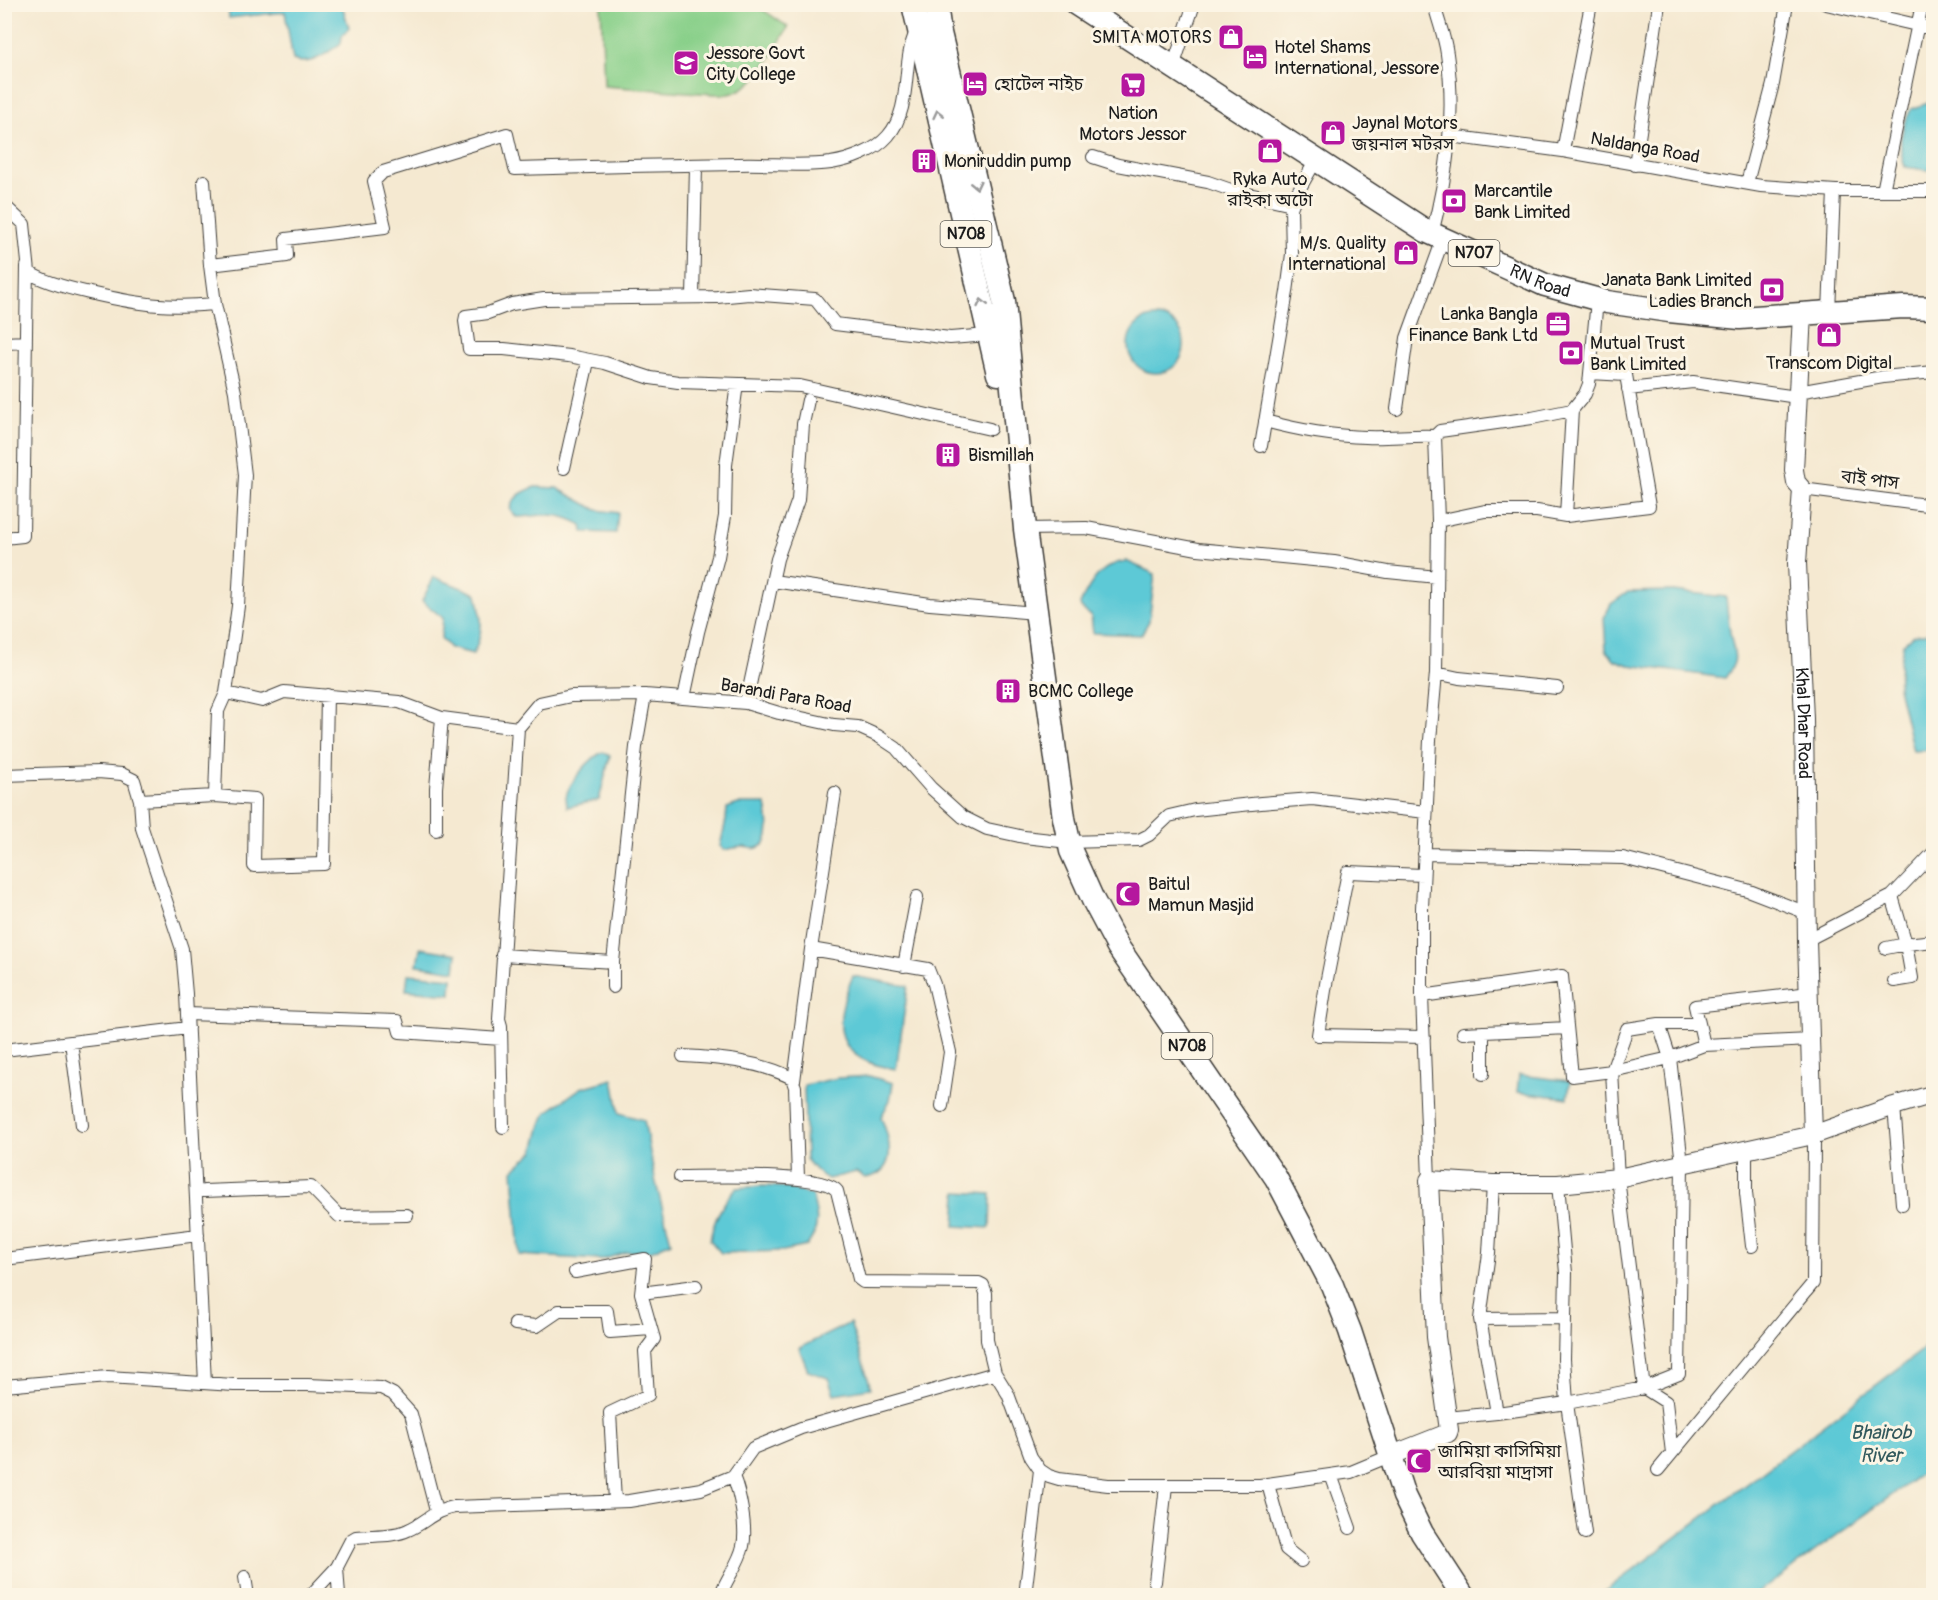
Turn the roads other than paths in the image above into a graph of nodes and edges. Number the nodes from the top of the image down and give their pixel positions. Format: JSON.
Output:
{"nodes":[{"id":1,"x":913,"y":4,"type":"edge"},
{"id":2,"x":936,"y":4,"type":"edge"},
{"id":3,"x":1076,"y":4,"type":"edge"},
{"id":4,"x":1194,"y":4,"type":"edge"},
{"id":5,"x":1434,"y":4,"type":"edge"},
{"id":6,"x":1592,"y":4,"type":"edge"},
{"id":7,"x":1659,"y":4,"type":"edge"},
{"id":8,"x":1787,"y":4,"type":"edge"},
{"id":9,"x":1826,"y":4,"type":"edge"},
{"id":10,"x":1922,"y":4,"type":"edge"},
{"id":11,"x":1917,"y":26,"type":"junction"},
{"id":12,"x":918,"y":28,"type":"junction"},
{"id":13,"x":1934,"y":29,"type":"edge"},
{"id":14,"x":1173,"y":67,"type":"junction"},
{"id":15,"x":1450,"y":136,"type":"junction"},
{"id":16,"x":1563,"y":151,"type":"junction"},
{"id":17,"x":1093,"y":157,"type":"dead end"},
{"id":18,"x":1316,"y":160,"type":"junction"},
{"id":19,"x":1635,"y":165,"type":"junction"},
{"id":20,"x":696,"y":166,"type":"junction"},
{"id":21,"x":204,"y":181,"type":"dead end"},
{"id":22,"x":1747,"y":183,"type":"junction"},
{"id":23,"x":1834,"y":191,"type":"junction"},
{"id":24,"x":1883,"y":191,"type":"junction"},
{"id":25,"x":1934,"y":191,"type":"edge"},
{"id":26,"x":1292,"y":204,"type":"junction"},
{"id":27,"x":4,"y":205,"type":"edge"},
{"id":28,"x":1438,"y":237,"type":"junction"},
{"id":29,"x":27,"y":262,"type":"junction"},
{"id":30,"x":210,"y":265,"type":"junction"},
{"id":31,"x":693,"y":297,"type":"junction"},
{"id":32,"x":1597,"y":300,"type":"junction"},
{"id":33,"x":215,"y":304,"type":"junction"},
{"id":34,"x":1934,"y":308,"type":"edge"},
{"id":35,"x":1829,"y":312,"type":"junction"},
{"id":36,"x":1803,"y":314,"type":"junction"},
{"id":37,"x":989,"y":334,"type":"junction"},
{"id":38,"x":26,"y":342,"type":"junction"},
{"id":39,"x":4,"y":343,"type":"edge"},
{"id":40,"x":587,"y":366,"type":"dead end"},
{"id":41,"x":1934,"y":372,"type":"edge"},
{"id":42,"x":1590,"y":373,"type":"junction"},
{"id":43,"x":737,"y":384,"type":"junction"},
{"id":44,"x":1628,"y":389,"type":"junction"},
{"id":45,"x":1798,"y":395,"type":"junction"},
{"id":46,"x":808,"y":400,"type":"dead end"},
{"id":47,"x":1397,"y":409,"type":"dead end"},
{"id":48,"x":1572,"y":410,"type":"junction"},
{"id":49,"x":1265,"y":422,"type":"junction"},
{"id":50,"x":990,"y":429,"type":"dead end"},
{"id":51,"x":1435,"y":436,"type":"junction"},
{"id":52,"x":1261,"y":446,"type":"dead end"},
{"id":53,"x":1018,"y":463,"type":"junction"},
{"id":54,"x":564,"y":468,"type":"dead end"},
{"id":55,"x":1802,"y":489,"type":"junction"},
{"id":56,"x":1934,"y":506,"type":"edge"},
{"id":57,"x":1566,"y":516,"type":"junction"},
{"id":58,"x":1438,"y":521,"type":"junction"},
{"id":59,"x":1025,"y":530,"type":"junction"},
{"id":60,"x":4,"y":538,"type":"edge"},
{"id":61,"x":1437,"y":577,"type":"junction"},
{"id":62,"x":773,"y":581,"type":"junction"},
{"id":63,"x":1036,"y":613,"type":"junction"},
{"id":64,"x":1436,"y":673,"type":"junction"},
{"id":65,"x":1557,"y":688,"type":"dead end"},
{"id":66,"x":226,"y":693,"type":"junction"},
{"id":67,"x":327,"y":695,"type":"junction"},
{"id":68,"x":645,"y":695,"type":"junction"},
{"id":69,"x":684,"y":698,"type":"junction"},
{"id":70,"x":746,"y":703,"type":"junction"},
{"id":71,"x":442,"y":718,"type":"junction"},
{"id":72,"x":518,"y":728,"type":"junction"},
{"id":73,"x":4,"y":775,"type":"edge"},
{"id":74,"x":835,"y":793,"type":"dead end"},
{"id":75,"x":215,"y":796,"type":"junction"},
{"id":76,"x":140,"y":800,"type":"junction"},
{"id":77,"x":1426,"y":812,"type":"junction"},
{"id":78,"x":436,"y":830,"type":"dead end"},
{"id":79,"x":1069,"y":842,"type":"junction"},
{"id":80,"x":1934,"y":852,"type":"edge"},
{"id":81,"x":1424,"y":854,"type":"junction"},
{"id":82,"x":1423,"y":874,"type":"junction"},
{"id":83,"x":1892,"y":896,"type":"junction"},
{"id":84,"x":918,"y":897,"type":"dead end"},
{"id":85,"x":1807,"y":913,"type":"junction"},
{"id":86,"x":1807,"y":940,"type":"junction"},
{"id":87,"x":1934,"y":941,"type":"edge"},
{"id":88,"x":1906,"y":944,"type":"junction"},
{"id":89,"x":1886,"y":948,"type":"dead end"},
{"id":90,"x":811,"y":949,"type":"junction"},
{"id":91,"x":502,"y":955,"type":"junction"},
{"id":92,"x":613,"y":962,"type":"junction"},
{"id":93,"x":904,"y":966,"type":"junction"},
{"id":94,"x":1894,"y":981,"type":"dead end"},
{"id":95,"x":613,"y":987,"type":"dead end"},
{"id":96,"x":1810,"y":993,"type":"junction"},
{"id":97,"x":1422,"y":996,"type":"junction"},
{"id":98,"x":187,"y":1014,"type":"junction"},
{"id":99,"x":1659,"y":1024,"type":"junction"},
{"id":100,"x":1699,"y":1024,"type":"junction"},
{"id":101,"x":188,"y":1028,"type":"junction"},
{"id":102,"x":1567,"y":1028,"type":"junction"},
{"id":103,"x":1483,"y":1032,"type":"junction"},
{"id":104,"x":1463,"y":1033,"type":"dead end"},
{"id":105,"x":1424,"y":1037,"type":"junction"},
{"id":106,"x":501,"y":1039,"type":"junction"},
{"id":107,"x":1811,"y":1040,"type":"junction"},
{"id":108,"x":71,"y":1042,"type":"junction"},
{"id":109,"x":1704,"y":1045,"type":"junction"},
{"id":110,"x":4,"y":1050,"type":"edge"},
{"id":111,"x":683,"y":1056,"type":"dead end"},
{"id":112,"x":1670,"y":1058,"type":"junction"},
{"id":113,"x":1612,"y":1071,"type":"junction"},
{"id":114,"x":1483,"y":1074,"type":"dead end"},
{"id":115,"x":794,"y":1081,"type":"junction"},
{"id":116,"x":1934,"y":1094,"type":"edge"},
{"id":117,"x":942,"y":1106,"type":"dead end"},
{"id":118,"x":1894,"y":1106,"type":"junction"},
{"id":119,"x":82,"y":1125,"type":"dead end"},
{"id":120,"x":503,"y":1127,"type":"dead end"},
{"id":121,"x":1814,"y":1138,"type":"junction"},
{"id":122,"x":1746,"y":1150,"type":"junction"},
{"id":123,"x":1682,"y":1164,"type":"junction"},
{"id":124,"x":680,"y":1177,"type":"dead end"},
{"id":125,"x":798,"y":1178,"type":"junction"},
{"id":126,"x":1618,"y":1178,"type":"junction"},
{"id":127,"x":1430,"y":1180,"type":"junction"},
{"id":128,"x":1493,"y":1184,"type":"junction"},
{"id":129,"x":1558,"y":1184,"type":"junction"},
{"id":130,"x":204,"y":1191,"type":"dead end"},
{"id":131,"x":1902,"y":1203,"type":"dead end"},
{"id":132,"x":406,"y":1215,"type":"dead end"},
{"id":133,"x":198,"y":1234,"type":"junction"},
{"id":134,"x":1752,"y":1246,"type":"dead end"},
{"id":135,"x":4,"y":1259,"type":"edge"},
{"id":136,"x":575,"y":1272,"type":"dead end"},
{"id":137,"x":696,"y":1286,"type":"dead end"},
{"id":138,"x":640,"y":1293,"type":"junction"},
{"id":139,"x":1565,"y":1318,"type":"junction"},
{"id":140,"x":1480,"y":1319,"type":"junction"},
{"id":141,"x":515,"y":1324,"type":"dead end"},
{"id":142,"x":651,"y":1329,"type":"junction"},
{"id":143,"x":995,"y":1373,"type":"junction"},
{"id":144,"x":205,"y":1383,"type":"junction"},
{"id":145,"x":4,"y":1386,"type":"edge"},
{"id":146,"x":1644,"y":1388,"type":"junction"},
{"id":147,"x":1566,"y":1403,"type":"junction"},
{"id":148,"x":1497,"y":1413,"type":"junction"},
{"id":149,"x":1447,"y":1418,"type":"junction"},
{"id":150,"x":1672,"y":1453,"type":"junction"},
{"id":151,"x":1392,"y":1455,"type":"junction"},
{"id":152,"x":1040,"y":1470,"type":"junction"},
{"id":153,"x":1658,"y":1470,"type":"dead end"},
{"id":154,"x":1331,"y":1475,"type":"junction"},
{"id":155,"x":733,"y":1476,"type":"junction"},
{"id":156,"x":1166,"y":1486,"type":"junction"},
{"id":157,"x":1269,"y":1488,"type":"dead end"},
{"id":158,"x":615,"y":1501,"type":"junction"},
{"id":159,"x":436,"y":1511,"type":"junction"},
{"id":160,"x":1350,"y":1528,"type":"dead end"},
{"id":161,"x":1585,"y":1533,"type":"dead end"},
{"id":162,"x":1301,"y":1561,"type":"dead end"},
{"id":163,"x":337,"y":1567,"type":"junction"},
{"id":164,"x":246,"y":1577,"type":"dead end"},
{"id":165,"x":1155,"y":1582,"type":"dead end"},
{"id":166,"x":721,"y":1593,"type":"edge"},
{"id":167,"x":1458,"y":1594,"type":"edge"},
{"id":168,"x":248,"y":1596,"type":"edge"},
{"id":169,"x":310,"y":1596,"type":"edge"},
{"id":170,"x":339,"y":1596,"type":"edge"},
{"id":171,"x":1025,"y":1596,"type":"edge"}],
"edges":[{"from":1,"to":12,"type":"highway","number":"N708"},
{"from":2,"to":53,"type":"highway","number":"N708","one_way":true},
{"from":3,"to":14,"type":"highway","name":"RN Road","number":"N707"},
{"from":4,"to":14,"type":"street"},
{"from":5,"to":15,"type":"street"},
{"from":6,"to":16,"type":"street"},
{"from":7,"to":19,"type":"street"},
{"from":8,"to":22,"type":"street"},
{"from":9,"to":11,"type":"street"},
{"from":10,"to":11,"type":"street"},
{"from":11,"to":13,"type":"street"},
{"from":11,"to":24,"type":"street"},
{"from":12,"to":20,"type":"street"},
{"from":37,"to":12,"type":"highway","number":"N708","one_way":true},
{"from":14,"to":18,"type":"highway","name":"RN Road","number":"N707"},
{"from":15,"to":16,"type":"street","name":"Naldanga Road"},
{"from":15,"to":28,"type":"street"},
{"from":16,"to":19,"type":"street","name":"Naldanga Road"},
{"from":17,"to":26,"type":"street"},
{"from":18,"to":26,"type":"street"},
{"from":18,"to":28,"type":"highway","name":"RN Road","number":"N707"},
{"from":19,"to":22,"type":"street","name":"Naldanga Road"},
{"from":20,"to":30,"type":"street"},
{"from":20,"to":31,"type":"street"},
{"from":21,"to":30,"type":"street"},
{"from":22,"to":23,"type":"street","name":"Naldanga Road"},
{"from":23,"to":24,"type":"street","name":"Naldanga Road"},
{"from":23,"to":35,"type":"street"},
{"from":24,"to":25,"type":"street","name":"Naldanga Road"},
{"from":26,"to":49,"type":"street"},
{"from":27,"to":29,"type":"street"},
{"from":28,"to":32,"type":"highway","name":"RN Road","number":"N707"},
{"from":28,"to":47,"type":"street"},
{"from":29,"to":33,"type":"street"},
{"from":29,"to":38,"type":"street"},
{"from":30,"to":33,"type":"street"},
{"from":31,"to":37,"type":"street"},
{"from":31,"to":43,"type":"street"},
{"from":32,"to":36,"type":"highway","name":"RN Road","number":"N707"},
{"from":32,"to":42,"type":"street"},
{"from":33,"to":66,"type":"street"},
{"from":34,"to":35,"type":"highway","name":"RN Road","number":"N707"},
{"from":35,"to":36,"type":"highway","name":"RN Road","number":"N707"},
{"from":36,"to":45,"type":"street","name":"Khal Dhar Road"},
{"from":37,"to":53,"type":"highway","number":"N708"},
{"from":38,"to":39,"type":"street"},
{"from":38,"to":60,"type":"street"},
{"from":40,"to":54,"type":"street"},
{"from":41,"to":45,"type":"street"},
{"from":42,"to":44,"type":"street"},
{"from":42,"to":48,"type":"street"},
{"from":43,"to":50,"type":"street"},
{"from":43,"to":69,"type":"street"},
{"from":44,"to":45,"type":"street"},
{"from":44,"to":57,"type":"street"},
{"from":45,"to":55,"type":"street","name":"Khal Dhar Road"},
{"from":46,"to":62,"type":"street"},
{"from":48,"to":51,"type":"street"},
{"from":48,"to":57,"type":"street"},
{"from":49,"to":51,"type":"street"},
{"from":49,"to":52,"type":"street"},
{"from":51,"to":58,"type":"street"},
{"from":53,"to":59,"type":"highway","number":"N708"},
{"from":55,"to":56,"type":"street","name":"বাই পাস"},
{"from":55,"to":85,"type":"street","name":"Khal Dhar Road"},
{"from":57,"to":58,"type":"street"},
{"from":58,"to":61,"type":"street"},
{"from":59,"to":61,"type":"street"},
{"from":59,"to":63,"type":"highway","number":"N708"},
{"from":61,"to":64,"type":"street"},
{"from":62,"to":63,"type":"street"},
{"from":62,"to":70,"type":"street"},
{"from":63,"to":79,"type":"highway","number":"N708"},
{"from":64,"to":65,"type":"street"},
{"from":64,"to":77,"type":"street"},
{"from":66,"to":67,"type":"street"},
{"from":66,"to":75,"type":"street"},
{"from":67,"to":71,"type":"street"},
{"from":67,"to":75,"type":"street"},
{"from":68,"to":69,"type":"street","name":"Barandi Para Road"},
{"from":68,"to":72,"type":"street","name":"Barandi Para Road"},
{"from":68,"to":92,"type":"street"},
{"from":69,"to":70,"type":"street","name":"Barandi Para Road"},
{"from":70,"to":79,"type":"street","name":"Barandi Para Road"},
{"from":71,"to":72,"type":"street"},
{"from":71,"to":78,"type":"street"},
{"from":72,"to":91,"type":"street"},
{"from":73,"to":76,"type":"street"},
{"from":74,"to":90,"type":"street"},
{"from":75,"to":76,"type":"street"},
{"from":76,"to":98,"type":"street"},
{"from":77,"to":79,"type":"street","name":"Barandi Para Road"},
{"from":77,"to":81,"type":"street"},
{"from":79,"to":151,"type":"highway","number":"N708"},
{"from":80,"to":83,"type":"street"},
{"from":81,"to":82,"type":"street"},
{"from":81,"to":85,"type":"street"},
{"from":82,"to":97,"type":"street"},
{"from":82,"to":105,"type":"street"},
{"from":83,"to":86,"type":"street"},
{"from":83,"to":88,"type":"street"},
{"from":84,"to":93,"type":"street"},
{"from":85,"to":86,"type":"street","name":"Khal Dhar Road"},
{"from":86,"to":96,"type":"street","name":"Khal Dhar Road"},
{"from":87,"to":88,"type":"street"},
{"from":88,"to":89,"type":"street"},
{"from":88,"to":94,"type":"street"},
{"from":90,"to":93,"type":"street"},
{"from":90,"to":115,"type":"street"},
{"from":91,"to":92,"type":"street"},
{"from":91,"to":106,"type":"street"},
{"from":92,"to":95,"type":"street"},
{"from":93,"to":117,"type":"street"},
{"from":96,"to":100,"type":"street"},
{"from":96,"to":107,"type":"street","name":"Khal Dhar Road"},
{"from":97,"to":102,"type":"street"},
{"from":97,"to":105,"type":"street"},
{"from":98,"to":101,"type":"street"},
{"from":98,"to":106,"type":"street"},
{"from":99,"to":100,"type":"street"},
{"from":99,"to":112,"type":"street"},
{"from":99,"to":113,"type":"street"},
{"from":100,"to":109,"type":"street"},
{"from":101,"to":108,"type":"street"},
{"from":101,"to":133,"type":"street"},
{"from":102,"to":103,"type":"street"},
{"from":102,"to":113,"type":"street"},
{"from":103,"to":104,"type":"street"},
{"from":103,"to":114,"type":"street"},
{"from":105,"to":127,"type":"street"},
{"from":106,"to":120,"type":"street"},
{"from":107,"to":109,"type":"street"},
{"from":107,"to":121,"type":"street","name":"Khal Dhar Road"},
{"from":108,"to":110,"type":"street"},
{"from":108,"to":119,"type":"street"},
{"from":109,"to":112,"type":"street"},
{"from":111,"to":115,"type":"street"},
{"from":112,"to":113,"type":"street"},
{"from":112,"to":123,"type":"street"},
{"from":113,"to":126,"type":"street"},
{"from":115,"to":125,"type":"street"},
{"from":116,"to":118,"type":"street"},
{"from":118,"to":121,"type":"street"},
{"from":118,"to":131,"type":"street"},
{"from":121,"to":122,"type":"street"},
{"from":121,"to":150,"type":"street"},
{"from":122,"to":123,"type":"street"},
{"from":122,"to":134,"type":"street"},
{"from":123,"to":126,"type":"street"},
{"from":123,"to":146,"type":"street"},
{"from":124,"to":125,"type":"street"},
{"from":125,"to":143,"type":"street"},
{"from":126,"to":129,"type":"street"},
{"from":126,"to":146,"type":"street"},
{"from":127,"to":128,"type":"street"},
{"from":127,"to":149,"type":"street"},
{"from":128,"to":129,"type":"street"},
{"from":128,"to":140,"type":"street"},
{"from":129,"to":139,"type":"street"},
{"from":130,"to":132,"type":"street"},
{"from":133,"to":135,"type":"street"},
{"from":133,"to":144,"type":"street"},
{"from":136,"to":138,"type":"street"},
{"from":137,"to":138,"type":"street"},
{"from":138,"to":142,"type":"street"},
{"from":139,"to":140,"type":"street"},
{"from":139,"to":147,"type":"street"},
{"from":140,"to":148,"type":"street"},
{"from":141,"to":142,"type":"street"},
{"from":142,"to":158,"type":"street"},
{"from":143,"to":152,"type":"street"},
{"from":143,"to":155,"type":"street"},
{"from":144,"to":145,"type":"street"},
{"from":144,"to":159,"type":"street"},
{"from":146,"to":147,"type":"street"},
{"from":146,"to":150,"type":"street"},
{"from":147,"to":148,"type":"street"},
{"from":147,"to":161,"type":"street"},
{"from":148,"to":149,"type":"street"},
{"from":149,"to":151,"type":"street"},
{"from":150,"to":153,"type":"street"},
{"from":151,"to":154,"type":"street"},
{"from":151,"to":167,"type":"highway","number":"N708"},
{"from":152,"to":156,"type":"street"},
{"from":152,"to":171,"type":"street"},
{"from":154,"to":156,"type":"street"},
{"from":154,"to":160,"type":"street"},
{"from":155,"to":158,"type":"street"},
{"from":155,"to":166,"type":"street"},
{"from":156,"to":165,"type":"street"},
{"from":157,"to":162,"type":"street"},
{"from":158,"to":159,"type":"street"},
{"from":159,"to":163,"type":"street"},
{"from":163,"to":169,"type":"street"},
{"from":163,"to":170,"type":"street"},
{"from":164,"to":168,"type":"street"}]}
